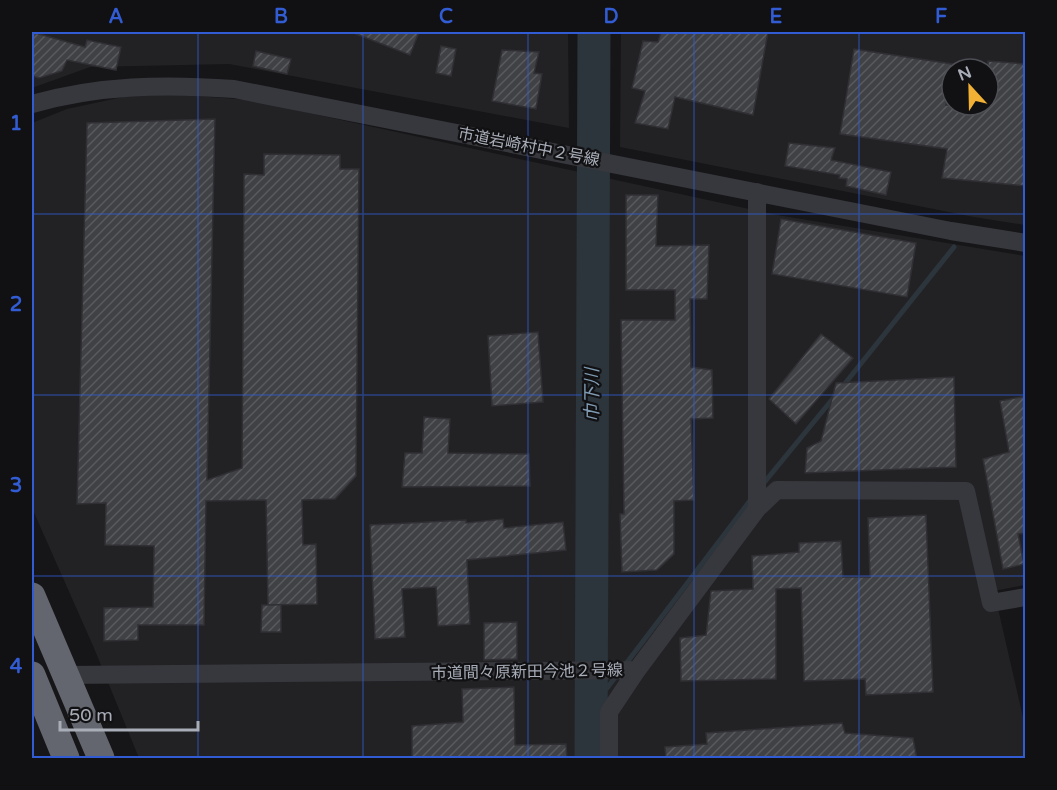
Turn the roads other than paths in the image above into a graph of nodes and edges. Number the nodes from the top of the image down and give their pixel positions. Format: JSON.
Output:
{"nodes":[{"id":1,"x":32,"y":104,"type":"edge"},
{"id":2,"x":757,"y":192,"type":"junction"},
{"id":3,"x":1026,"y":243,"type":"edge"},
{"id":4,"x":757,"y":509,"type":"junction"},
{"id":5,"x":32,"y":596,"type":"edge"},
{"id":6,"x":1026,"y":597,"type":"edge"},
{"id":7,"x":636,"y":670,"type":"junction"},
{"id":8,"x":66,"y":675,"type":"junction"},
{"id":9,"x":34,"y":685,"type":"edge"},
{"id":10,"x":66,"y":759,"type":"edge"},
{"id":11,"x":101,"y":759,"type":"edge"},
{"id":12,"x":609,"y":759,"type":"edge"}],
"edges":[{"from":1,"to":2,"type":"street","name":"市道岩崎村中２号線"},
{"from":2,"to":3,"type":"street","name":"市道岩崎村中２号線"},
{"from":2,"to":4,"type":"street"},
{"from":4,"to":6,"type":"street","name":"市道間々原新田今池２号線"},
{"from":4,"to":7,"type":"street","name":"市道間々原新田今池２号線"},
{"from":5,"to":8,"type":"highway"},
{"from":7,"to":8,"type":"street","name":"市道間々原新田今池２号線"},
{"from":7,"to":12,"type":"street"},
{"from":8,"to":11,"type":"highway"},
{"from":9,"to":10,"type":"highway"}]}
